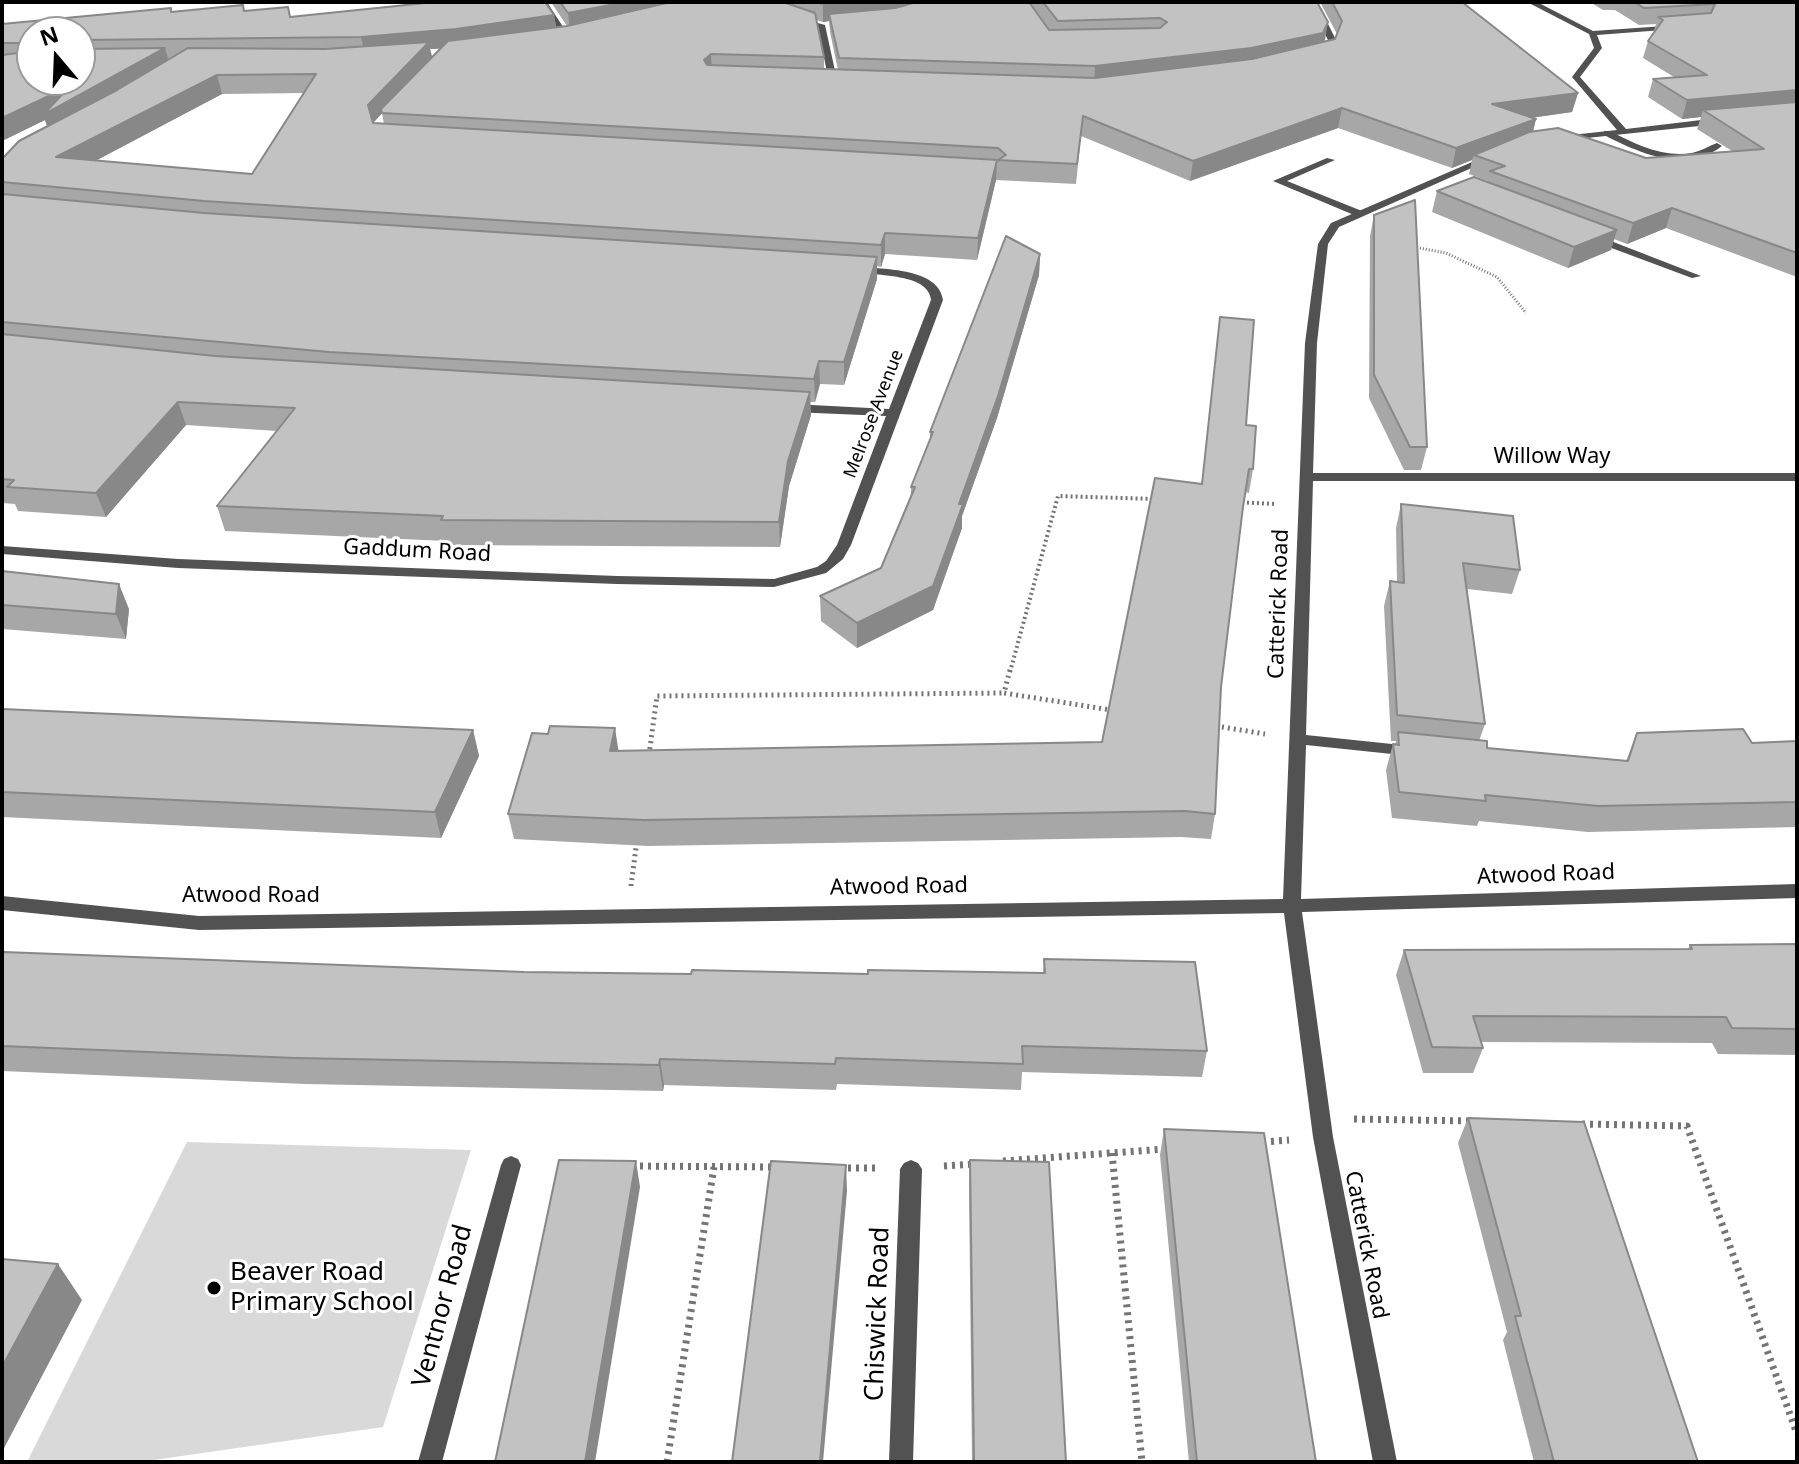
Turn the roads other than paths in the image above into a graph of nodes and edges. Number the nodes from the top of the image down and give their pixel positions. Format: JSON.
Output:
{"nodes":[{"id":1,"x":543,"y":2,"type":"edge"},
{"id":2,"x":1313,"y":2,"type":"edge"},
{"id":3,"x":1531,"y":2,"type":"edge"},
{"id":4,"x":792,"y":17,"type":"edge"},
{"id":5,"x":836,"y":26,"type":"edge"},
{"id":6,"x":1691,"y":26,"type":"edge"},
{"id":7,"x":822,"y":27,"type":"junction"},
{"id":8,"x":1592,"y":33,"type":"junction"},
{"id":9,"x":584,"y":36,"type":"edge"},
{"id":10,"x":569,"y":39,"type":"junction"},
{"id":11,"x":553,"y":41,"type":"edge"},
{"id":12,"x":1314,"y":59,"type":"edge"},
{"id":13,"x":818,"y":82,"type":"edge"},
{"id":14,"x":833,"y":82,"type":"junction"},
{"id":15,"x":848,"y":83,"type":"edge"},
{"id":16,"x":1734,"y":120,"type":"edge"},
{"id":17,"x":1615,"y":132,"type":"junction"},
{"id":18,"x":1540,"y":142,"type":"edge"},
{"id":19,"x":1717,"y":146,"type":"dead end"},
{"id":20,"x":1506,"y":151,"type":"edge"},
{"id":21,"x":1330,"y":160,"type":"dead end"},
{"id":22,"x":1358,"y":213,"type":"junction"},
{"id":23,"x":1578,"y":232,"type":"edge"},
{"id":24,"x":850,"y":270,"type":"edge"},
{"id":25,"x":1696,"y":276,"type":"dead end"},
{"id":26,"x":785,"y":407,"type":"edge"},
{"id":27,"x":894,"y":413,"type":"junction"},
{"id":28,"x":1307,"y":477,"type":"junction"},
{"id":29,"x":1797,"y":477,"type":"edge"},
{"id":30,"x":2,"y":550,"type":"edge"},
{"id":31,"x":828,"y":567,"type":"joint"},
{"id":32,"x":1298,"y":739,"type":"junction"},
{"id":33,"x":1434,"y":754,"type":"edge"},
{"id":34,"x":1797,"y":891,"type":"edge"},
{"id":35,"x":2,"y":903,"type":"edge"},
{"id":36,"x":1292,"y":906,"type":"junction"},
{"id":37,"x":511,"y":1165,"type":"dead end"},
{"id":38,"x":911,"y":1169,"type":"dead end"},
{"id":39,"x":430,"y":1462,"type":"edge"},
{"id":40,"x":901,"y":1462,"type":"edge"},
{"id":41,"x":1385,"y":1462,"type":"edge"}],
"edges":[{"from":1,"to":10,"type":"street"},
{"from":2,"to":12,"type":"street"},
{"from":3,"to":8,"type":"street"},
{"from":4,"to":7,"type":"street"},
{"from":5,"to":7,"type":"street"},
{"from":6,"to":8,"type":"street"},
{"from":7,"to":14,"type":"street"},
{"from":8,"to":17,"type":"street"},
{"from":9,"to":10,"type":"street"},
{"from":10,"to":11,"type":"street"},
{"from":13,"to":14,"type":"street"},
{"from":14,"to":15,"type":"street"},
{"from":16,"to":17,"type":"street"},
{"from":17,"to":18,"type":"street"},
{"from":17,"to":19,"type":"street"},
{"from":20,"to":22,"type":"street","name":"Catterick Road"},
{"from":21,"to":22,"type":"street"},
{"from":22,"to":28,"type":"street","name":"Catterick Road"},
{"from":23,"to":25,"type":"street"},
{"from":24,"to":27,"type":"street","name":"Melrose Avenue"},
{"from":26,"to":27,"type":"street"},
{"from":27,"to":31,"type":"street","name":"Melrose Avenue"},
{"from":28,"to":29,"type":"street","name":"Willow Way"},
{"from":28,"to":32,"type":"street","name":"Catterick Road"},
{"from":30,"to":31,"type":"street","name":"Gaddum Road"},
{"from":32,"to":33,"type":"street"},
{"from":32,"to":36,"type":"street","name":"Catterick Road"},
{"from":34,"to":36,"type":"street","name":"Atwood Road"},
{"from":35,"to":36,"type":"street","name":"Atwood Road"},
{"from":36,"to":41,"type":"street","name":"Catterick Road"},
{"from":37,"to":39,"type":"street","name":"Ventnor Road"},
{"from":38,"to":40,"type":"street","name":"Chiswick Road"}]}
